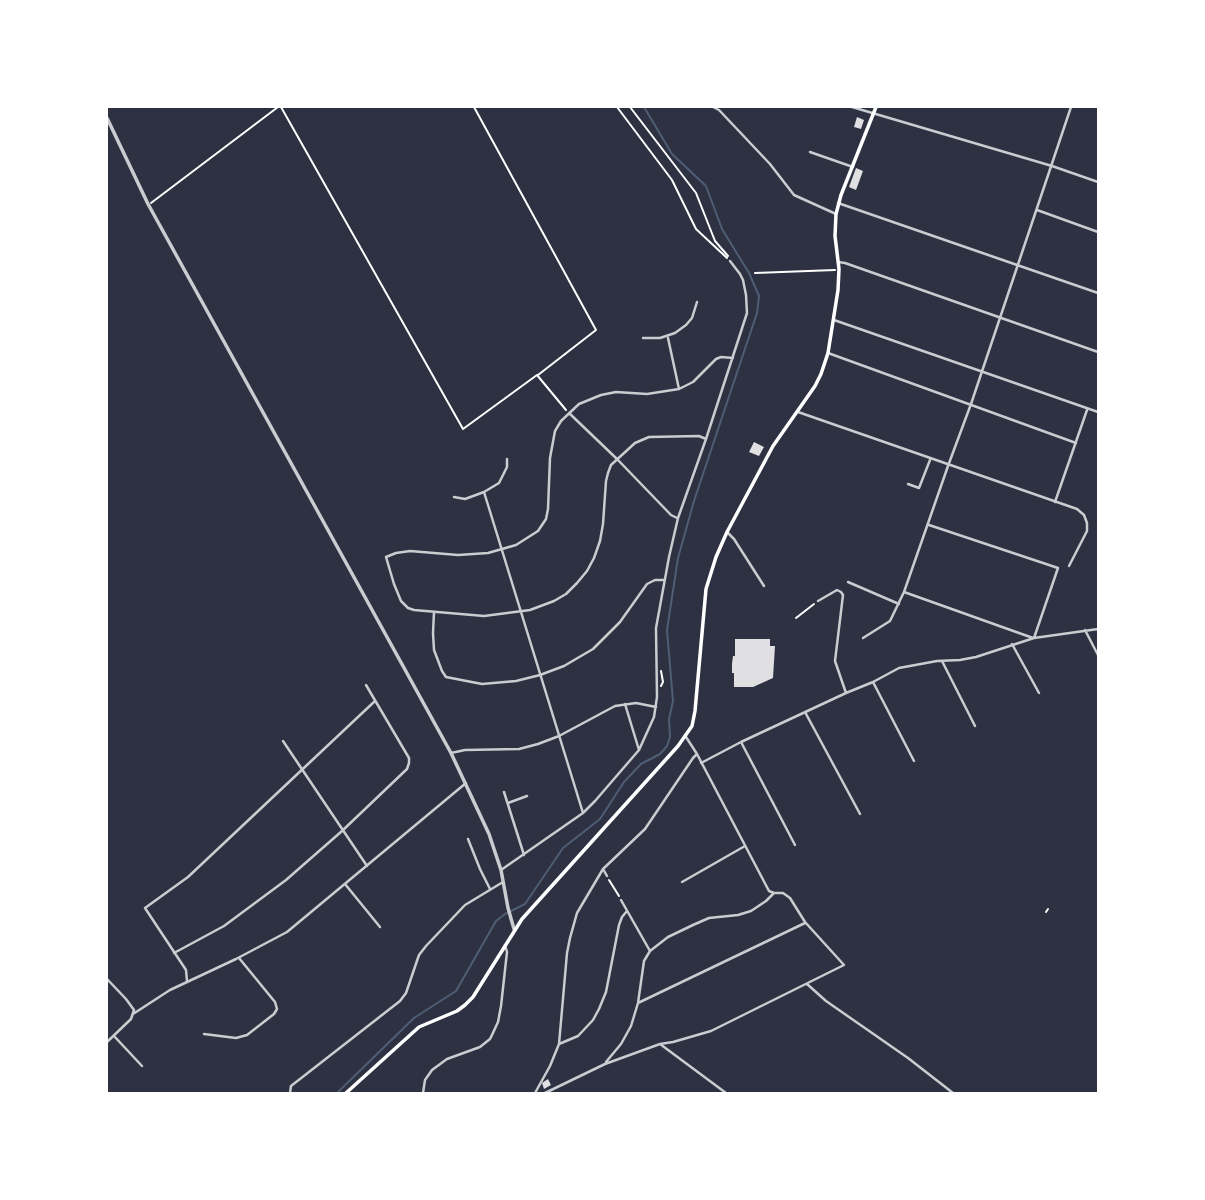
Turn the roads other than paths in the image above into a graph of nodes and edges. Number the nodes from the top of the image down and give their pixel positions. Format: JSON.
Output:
{"nodes":[{"id":1,"x":713,"y":107,"type":"edge"},
{"id":2,"x":852,"y":107,"type":"edge"},
{"id":3,"x":876,"y":107,"type":"edge"},
{"id":4,"x":1071,"y":107,"type":"edge"},
{"id":5,"x":873,"y":114,"type":"junction"},
{"id":6,"x":107,"y":118,"type":"edge"},
{"id":7,"x":810,"y":152,"type":"dead end"},
{"id":8,"x":1052,"y":166,"type":"junction"},
{"id":9,"x":853,"y":167,"type":"junction"},
{"id":10,"x":1098,"y":182,"type":"edge"},
{"id":11,"x":838,"y":203,"type":"junction"},
{"id":12,"x":1037,"y":210,"type":"junction"},
{"id":13,"x":836,"y":214,"type":"junction"},
{"id":14,"x":1098,"y":232,"type":"edge"},
{"id":15,"x":731,"y":260,"type":"road end"},
{"id":16,"x":838,"y":262,"type":"junction"},
{"id":17,"x":1018,"y":265,"type":"junction"},
{"id":18,"x":1098,"y":293,"type":"edge"},
{"id":19,"x":696,"y":302,"type":"dead end"},
{"id":20,"x":1000,"y":317,"type":"junction"},
{"id":21,"x":834,"y":320,"type":"junction"},
{"id":22,"x":668,"y":337,"type":"junction"},
{"id":23,"x":643,"y":338,"type":"dead end"},
{"id":24,"x":1098,"y":352,"type":"edge"},
{"id":25,"x":828,"y":353,"type":"junction"},
{"id":26,"x":733,"y":358,"type":"junction"},
{"id":27,"x":981,"y":371,"type":"junction"},
{"id":28,"x":679,"y":389,"type":"junction"},
{"id":29,"x":971,"y":404,"type":"junction"},
{"id":30,"x":1088,"y":408,"type":"junction"},
{"id":31,"x":1098,"y":411,"type":"edge"},
{"id":32,"x":797,"y":412,"type":"junction"},
{"id":33,"x":569,"y":413,"type":"junction"},
{"id":34,"x":706,"y":439,"type":"junction"},
{"id":35,"x":1076,"y":443,"type":"junction"},
{"id":36,"x":507,"y":459,"type":"dead end"},
{"id":37,"x":617,"y":459,"type":"junction"},
{"id":38,"x":930,"y":460,"type":"junction"},
{"id":39,"x":948,"y":466,"type":"junction"},
{"id":40,"x":908,"y":484,"type":"dead end"},
{"id":41,"x":484,"y":492,"type":"junction"},
{"id":42,"x":454,"y":497,"type":"dead end"},
{"id":43,"x":1055,"y":502,"type":"junction"},
{"id":44,"x":678,"y":519,"type":"junction"},
{"id":45,"x":928,"y":525,"type":"junction"},
{"id":46,"x":727,"y":532,"type":"junction"},
{"id":47,"x":502,"y":550,"type":"junction"},
{"id":48,"x":1069,"y":566,"type":"dead end"},
{"id":49,"x":664,"y":580,"type":"junction"},
{"id":50,"x":848,"y":582,"type":"dead end"},
{"id":51,"x":764,"y":586,"type":"dead end"},
{"id":52,"x":904,"y":592,"type":"junction"},
{"id":53,"x":818,"y":601,"type":"road end"},
{"id":54,"x":899,"y":604,"type":"junction"},
{"id":55,"x":434,"y":612,"type":"junction"},
{"id":56,"x":521,"y":612,"type":"junction"},
{"id":57,"x":1098,"y":629,"type":"edge"},
{"id":58,"x":1085,"y":630,"type":"junction"},
{"id":59,"x":863,"y":638,"type":"dead end"},
{"id":60,"x":1034,"y":638,"type":"junction"},
{"id":61,"x":1013,"y":644,"type":"junction"},
{"id":62,"x":1098,"y":655,"type":"edge"},
{"id":63,"x":942,"y":661,"type":"junction"},
{"id":64,"x":540,"y":675,"type":"junction"},
{"id":65,"x":873,"y":682,"type":"junction"},
{"id":66,"x":366,"y":685,"type":"dead end"},
{"id":67,"x":846,"y":693,"type":"junction"},
{"id":68,"x":1039,"y":693,"type":"dead end"},
{"id":69,"x":375,"y":701,"type":"junction"},
{"id":70,"x":625,"y":704,"type":"junction"},
{"id":71,"x":656,"y":706,"type":"junction"},
{"id":72,"x":805,"y":712,"type":"junction"},
{"id":73,"x":975,"y":726,"type":"dead end"},
{"id":74,"x":559,"y":736,"type":"junction"},
{"id":75,"x":686,"y":737,"type":"junction"},
{"id":76,"x":283,"y":741,"type":"dead end"},
{"id":77,"x":741,"y":742,"type":"junction"},
{"id":78,"x":639,"y":750,"type":"junction"},
{"id":79,"x":451,"y":753,"type":"junction"},
{"id":80,"x":697,"y":754,"type":"junction"},
{"id":81,"x":914,"y":761,"type":"dead end"},
{"id":82,"x":701,"y":763,"type":"junction"},
{"id":83,"x":302,"y":769,"type":"junction"},
{"id":84,"x":466,"y":783,"type":"junction"},
{"id":85,"x":504,"y":792,"type":"dead end"},
{"id":86,"x":527,"y":796,"type":"dead end"},
{"id":87,"x":508,"y":803,"type":"junction"},
{"id":88,"x":583,"y":813,"type":"junction"},
{"id":89,"x":860,"y":814,"type":"dead end"},
{"id":90,"x":342,"y":831,"type":"junction"},
{"id":91,"x":468,"y":839,"type":"dead end"},
{"id":92,"x":795,"y":845,"type":"dead end"},
{"id":93,"x":745,"y":846,"type":"junction"},
{"id":94,"x":524,"y":855,"type":"junction"},
{"id":95,"x":367,"y":866,"type":"junction"},
{"id":96,"x":603,"y":869,"type":"junction"},
{"id":97,"x":501,"y":870,"type":"junction"},
{"id":98,"x":607,"y":876,"type":"road end"},
{"id":99,"x":503,"y":882,"type":"junction"},
{"id":100,"x":682,"y":882,"type":"dead end"},
{"id":101,"x":345,"y":884,"type":"junction"},
{"id":102,"x":491,"y":889,"type":"junction"},
{"id":103,"x":774,"y":893,"type":"junction"},
{"id":104,"x":621,"y":900,"type":"road end"},
{"id":105,"x":627,"y":911,"type":"junction"},
{"id":106,"x":805,"y":922,"type":"junction"},
{"id":107,"x":380,"y":927,"type":"dead end"},
{"id":108,"x":514,"y":929,"type":"junction"},
{"id":109,"x":505,"y":944,"type":"junction"},
{"id":110,"x":650,"y":951,"type":"junction"},
{"id":111,"x":174,"y":953,"type":"junction"},
{"id":112,"x":239,"y":958,"type":"junction"},
{"id":113,"x":107,"y":979,"type":"edge"},
{"id":114,"x":187,"y":981,"type":"junction"},
{"id":115,"x":807,"y":984,"type":"junction"},
{"id":116,"x":638,"y":1003,"type":"junction"},
{"id":117,"x":133,"y":1014,"type":"junction"},
{"id":118,"x":204,"y":1034,"type":"dead end"},
{"id":119,"x":114,"y":1036,"type":"junction"},
{"id":120,"x":107,"y":1042,"type":"edge"},
{"id":121,"x":559,"y":1044,"type":"junction"},
{"id":122,"x":660,"y":1044,"type":"junction"},
{"id":123,"x":605,"y":1064,"type":"junction"},
{"id":124,"x":142,"y":1066,"type":"dead end"},
{"id":125,"x":290,"y":1093,"type":"edge"},
{"id":126,"x":346,"y":1093,"type":"edge"},
{"id":127,"x":423,"y":1093,"type":"edge"},
{"id":128,"x":535,"y":1093,"type":"edge"},
{"id":129,"x":545,"y":1093,"type":"edge"},
{"id":130,"x":726,"y":1093,"type":"edge"},
{"id":131,"x":953,"y":1093,"type":"edge"}],
"edges":[{"from":1,"to":13,"type":"street"},
{"from":2,"to":5,"type":"street"},
{"from":3,"to":5,"type":"main road"},
{"from":4,"to":8,"type":"street"},
{"from":5,"to":8,"type":"street"},
{"from":5,"to":9,"type":"main road"},
{"from":6,"to":79,"type":"street"},
{"from":7,"to":9,"type":"street"},
{"from":8,"to":10,"type":"street"},
{"from":8,"to":12,"type":"street"},
{"from":9,"to":11,"type":"main road"},
{"from":11,"to":13,"type":"main road"},
{"from":11,"to":17,"type":"street"},
{"from":12,"to":14,"type":"street"},
{"from":12,"to":17,"type":"street"},
{"from":13,"to":16,"type":"main road"},
{"from":15,"to":26,"type":"street"},
{"from":16,"to":20,"type":"street"},
{"from":16,"to":21,"type":"main road"},
{"from":17,"to":18,"type":"street"},
{"from":17,"to":20,"type":"street"},
{"from":19,"to":22,"type":"street"},
{"from":20,"to":24,"type":"street"},
{"from":20,"to":27,"type":"street"},
{"from":21,"to":25,"type":"main road"},
{"from":21,"to":27,"type":"street"},
{"from":22,"to":23,"type":"street"},
{"from":22,"to":28,"type":"street"},
{"from":25,"to":29,"type":"street"},
{"from":25,"to":32,"type":"main road"},
{"from":26,"to":28,"type":"street"},
{"from":26,"to":34,"type":"street"},
{"from":27,"to":29,"type":"street"},
{"from":27,"to":30,"type":"street"},
{"from":28,"to":33,"type":"street"},
{"from":29,"to":35,"type":"street"},
{"from":29,"to":39,"type":"street"},
{"from":30,"to":31,"type":"street"},
{"from":30,"to":35,"type":"street"},
{"from":32,"to":38,"type":"street"},
{"from":32,"to":46,"type":"main road"},
{"from":33,"to":37,"type":"street"},
{"from":33,"to":47,"type":"street"},
{"from":34,"to":37,"type":"street"},
{"from":34,"to":44,"type":"street"},
{"from":35,"to":43,"type":"street"},
{"from":36,"to":41,"type":"street"},
{"from":37,"to":44,"type":"street"},
{"from":37,"to":56,"type":"street"},
{"from":38,"to":39,"type":"street"},
{"from":38,"to":40,"type":"street"},
{"from":39,"to":43,"type":"street"},
{"from":39,"to":45,"type":"street"},
{"from":41,"to":42,"type":"street"},
{"from":41,"to":47,"type":"street"},
{"from":43,"to":48,"type":"street"},
{"from":44,"to":49,"type":"street"},
{"from":45,"to":52,"type":"street"},
{"from":45,"to":60,"type":"street"},
{"from":46,"to":51,"type":"street"},
{"from":46,"to":75,"type":"main road"},
{"from":47,"to":55,"type":"street"},
{"from":47,"to":56,"type":"street"},
{"from":49,"to":64,"type":"street"},
{"from":49,"to":71,"type":"street"},
{"from":50,"to":54,"type":"street"},
{"from":52,"to":54,"type":"street"},
{"from":52,"to":60,"type":"street"},
{"from":53,"to":67,"type":"street"},
{"from":54,"to":59,"type":"street"},
{"from":55,"to":56,"type":"street"},
{"from":55,"to":64,"type":"street"},
{"from":56,"to":64,"type":"street"},
{"from":57,"to":58,"type":"street"},
{"from":58,"to":60,"type":"street"},
{"from":58,"to":62,"type":"street"},
{"from":60,"to":61,"type":"street"},
{"from":61,"to":63,"type":"street"},
{"from":61,"to":68,"type":"street"},
{"from":63,"to":65,"type":"street"},
{"from":63,"to":73,"type":"street"},
{"from":64,"to":74,"type":"street"},
{"from":65,"to":67,"type":"street"},
{"from":65,"to":81,"type":"street"},
{"from":66,"to":69,"type":"street"},
{"from":67,"to":72,"type":"street"},
{"from":69,"to":83,"type":"street"},
{"from":69,"to":90,"type":"street"},
{"from":70,"to":71,"type":"street"},
{"from":70,"to":74,"type":"street"},
{"from":70,"to":78,"type":"street"},
{"from":71,"to":78,"type":"street"},
{"from":72,"to":77,"type":"street"},
{"from":72,"to":89,"type":"street"},
{"from":74,"to":79,"type":"street"},
{"from":74,"to":88,"type":"street"},
{"from":75,"to":80,"type":"street"},
{"from":75,"to":108,"type":"main road"},
{"from":76,"to":83,"type":"street"},
{"from":77,"to":82,"type":"street"},
{"from":77,"to":92,"type":"street"},
{"from":78,"to":88,"type":"street"},
{"from":79,"to":84,"type":"street"},
{"from":80,"to":82,"type":"street"},
{"from":80,"to":96,"type":"street"},
{"from":82,"to":93,"type":"street"},
{"from":83,"to":90,"type":"street"},
{"from":83,"to":111,"type":"street"},
{"from":84,"to":95,"type":"street"},
{"from":84,"to":97,"type":"street"},
{"from":85,"to":87,"type":"street"},
{"from":86,"to":87,"type":"street"},
{"from":87,"to":94,"type":"street"},
{"from":88,"to":94,"type":"street"},
{"from":90,"to":95,"type":"street"},
{"from":90,"to":111,"type":"street"},
{"from":91,"to":102,"type":"street"},
{"from":93,"to":100,"type":"street"},
{"from":93,"to":103,"type":"street"},
{"from":94,"to":97,"type":"street"},
{"from":95,"to":101,"type":"street"},
{"from":96,"to":98,"type":"street"},
{"from":96,"to":121,"type":"street"},
{"from":97,"to":99,"type":"street"},
{"from":99,"to":102,"type":"street"},
{"from":99,"to":108,"type":"street"},
{"from":101,"to":107,"type":"street"},
{"from":101,"to":112,"type":"street"},
{"from":102,"to":125,"type":"street"},
{"from":103,"to":106,"type":"street"},
{"from":103,"to":110,"type":"street"},
{"from":104,"to":105,"type":"street"},
{"from":105,"to":110,"type":"street"},
{"from":105,"to":121,"type":"street"},
{"from":106,"to":115,"type":"street"},
{"from":106,"to":116,"type":"street"},
{"from":108,"to":109,"type":"main road"},
{"from":109,"to":126,"type":"main road"},
{"from":109,"to":127,"type":"street"},
{"from":110,"to":116,"type":"street"},
{"from":111,"to":114,"type":"street"},
{"from":112,"to":114,"type":"street"},
{"from":112,"to":118,"type":"street"},
{"from":113,"to":117,"type":"street"},
{"from":114,"to":117,"type":"street"},
{"from":115,"to":122,"type":"street"},
{"from":115,"to":131,"type":"street"},
{"from":116,"to":123,"type":"street"},
{"from":117,"to":119,"type":"street"},
{"from":119,"to":120,"type":"street"},
{"from":119,"to":124,"type":"street"},
{"from":121,"to":128,"type":"street"},
{"from":122,"to":123,"type":"street"},
{"from":122,"to":130,"type":"street"},
{"from":123,"to":129,"type":"street"}]}
